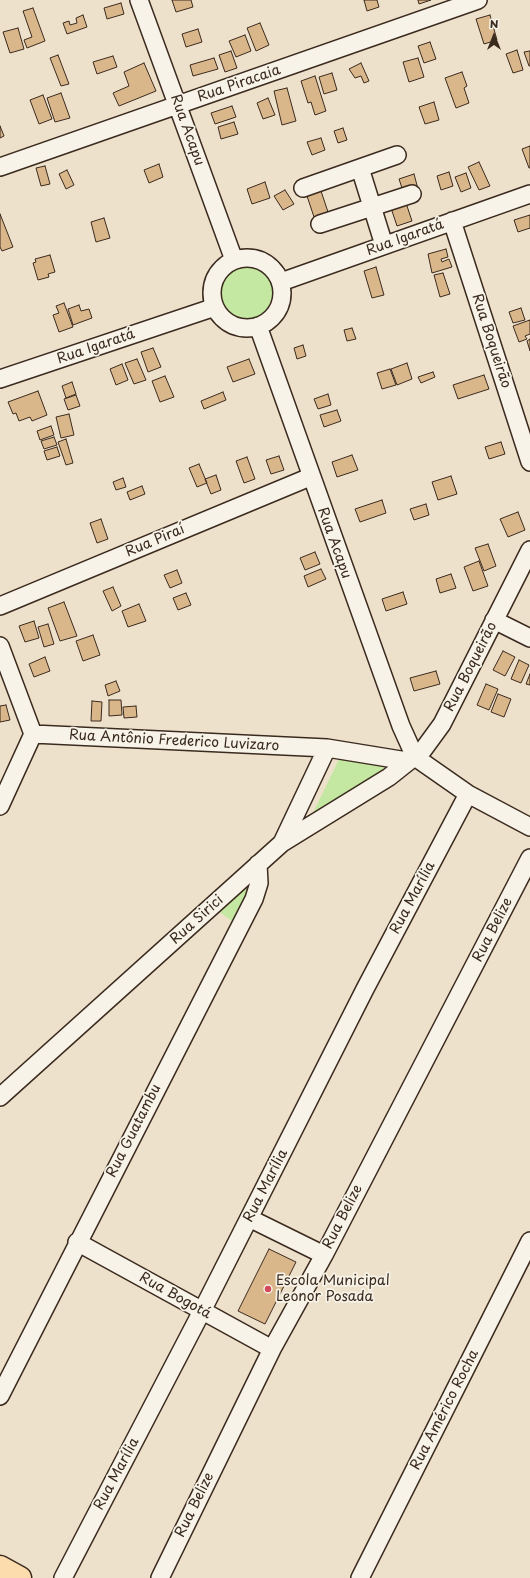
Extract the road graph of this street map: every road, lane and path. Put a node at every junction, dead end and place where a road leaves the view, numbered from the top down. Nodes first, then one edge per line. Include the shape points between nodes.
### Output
1 (139, 0) edge
2 (478, 0) edge
3 (178, 105) junction
4 (397, 155) dead end
5 (0, 167) edge
6 (360, 168) junction
7 (303, 188) dead end
8 (412, 194) dead end
9 (530, 194) edge
10 (372, 208) junction
11 (452, 221) junction
12 (320, 224) dead end
13 (384, 245) junction
14 (234, 260) junction
15 (281, 282) junction
16 (215, 306) junction
17 (258, 326) junction
18 (0, 379) edge
19 (530, 462) edge
20 (310, 477) junction
21 (530, 550) edge
22 (0, 606) edge
23 (494, 620) junction
24 (530, 638) edge
25 (0, 646) edge
26 (33, 734) junction
27 (327, 748) junction
28 (411, 759) junction
29 (468, 794) junction
30 (0, 806) edge
31 (530, 827) edge
32 (282, 843) junction
33 (530, 858) edge
34 (258, 864) junction
35 (0, 1097) edge
36 (249, 1218) junction
37 (530, 1241) edge
38 (77, 1242) junction
39 (324, 1255) junction
40 (202, 1311) junction
41 (272, 1349) junction
42 (0, 1396) edge
43 (0, 1567) edge
44 (20, 1578) edge
45 (63, 1578) edge
46 (160, 1578) edge
47 (360, 1578) edge

1 - 3 street, Rua Acapu
2 - 3 street, Rua Piracaia
3 - 5 street, Rua Piracaia
3 - 14 street, Rua Acapu
4 - 6 street
6 - 7 street
6 - 10 street
8 - 10 street
9 - 11 street, Rua Igaratá
10 - 12 street
10 - 13 street
11 - 13 street, Rua Igaratá
11 - 19 street, Rua Boqueirão
13 - 15 street, Rua Igaratá
14 - 15 street via 257,259 267,264
14 - 16 street via 224,266 215,280 212,296
15 - 17 street via 282,293 278,308 268,321
16 - 17 street via 220,315 237,326
16 - 18 street, Rua Igaratá
17 - 20 street, Rua Acapu
20 - 22 street, Rua Piraí
20 - 28 street, Rua Acapu
21 - 23 street, Rua Boqueirão
23 - 24 street
23 - 28 street, Rua Boqueirão via 442,724 433,739
25 - 26 street
26 - 27 street, Rua Antônio Frederico Luvizaro
26 - 30 street
27 - 28 street, Rua Antônio Frederico Luvizaro
27 - 32 street
28 - 29 street
28 - 32 street, Rua Sirici via 389,777
29 - 31 street
29 - 36 street, Rua Marília via 365,989
32 - 34 street, Rua Sirici
33 - 39 street, Rua Belize
34 - 35 street, Rua Sirici
34 - 38 street, Rua Guatambu via 259,883 254,899
36 - 39 street
36 - 40 street, Rua Marília
37 - 47 street, Rua Américo Rocha
38 - 40 street, Rua Bogotá
38 - 42 street, Rua Guatambu
39 - 41 street, Rua Belize
40 - 41 street, Rua Bogotá
40 - 45 street, Rua Marília
41 - 46 street, Rua Belize
43 - 44 main road

